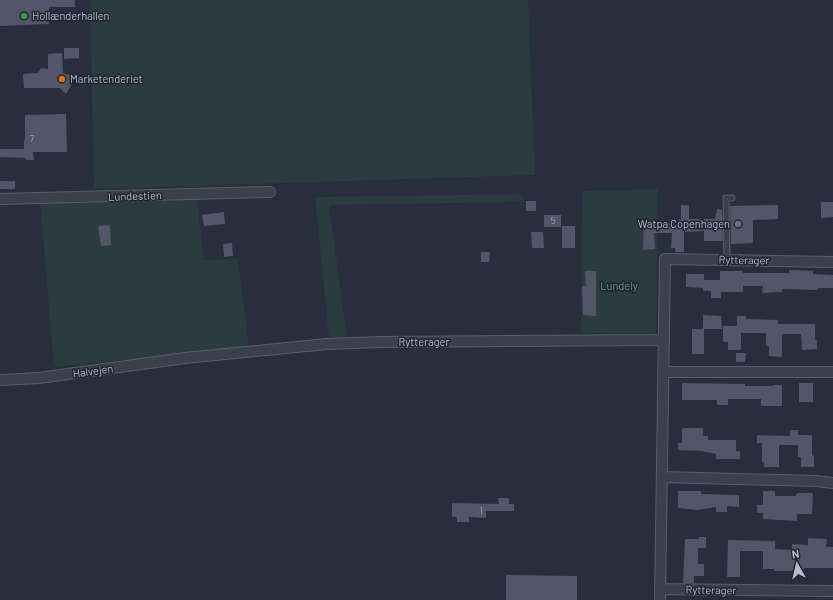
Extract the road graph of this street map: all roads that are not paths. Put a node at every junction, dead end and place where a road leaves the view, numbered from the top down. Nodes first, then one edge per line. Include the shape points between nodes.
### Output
1 (270, 192) dead end
2 (732, 198) dead end
3 (0, 199) edge
4 (726, 260) junction
5 (833, 262) edge
6 (664, 340) junction
7 (185, 358) joint
8 (663, 372) junction
9 (833, 372) edge
10 (0, 380) edge
11 (662, 477) junction
12 (833, 483) edge
13 (660, 589) junction
14 (833, 592) edge
15 (660, 600) edge

1 - 3 street, Lundestien
2 - 4 lane via 726,198
4 - 5 street, Rytterager
4 - 6 street, Rytterager via 665,259
6 - 7 street, Rytterager via 327,344
6 - 8 street, Rytterager
7 - 10 street, Halvejen via 39,378
8 - 9 street
8 - 11 street, Rytterager
11 - 12 street
11 - 13 street, Rytterager
13 - 14 street, Rytterager
13 - 15 street, Rytterager

